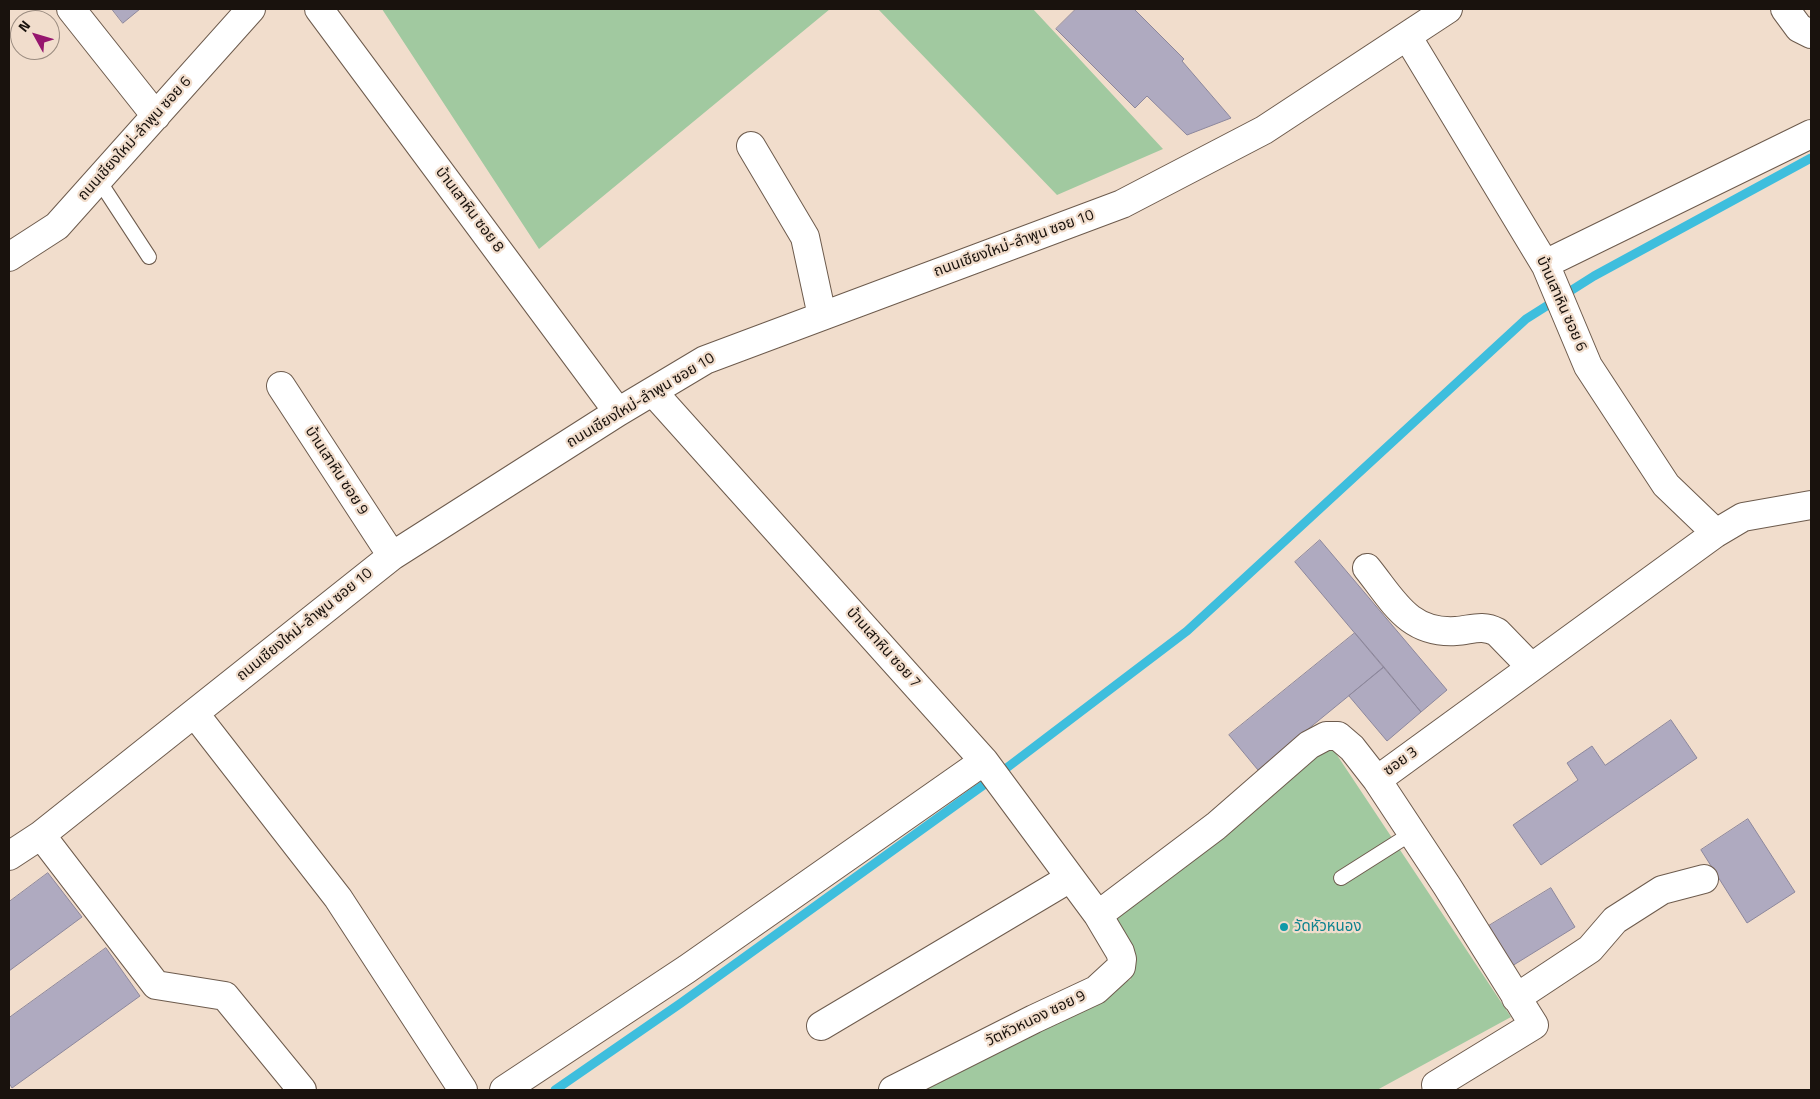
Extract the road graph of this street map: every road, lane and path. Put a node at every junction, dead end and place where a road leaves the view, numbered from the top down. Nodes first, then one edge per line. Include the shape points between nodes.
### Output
1 (71, 9) edge
2 (252, 9) edge
3 (319, 9) edge
4 (1785, 9) edge
5 (1423, 19) edge
6 (1811, 34) edge
7 (156, 116) junction
8 (1811, 134) edge
9 (751, 146) dead end
10 (98, 180) junction
11 (9, 257) edge
12 (149, 257) dead end
13 (1545, 265) junction
14 (822, 316) junction
15 (281, 386) dead end
16 (653, 392) junction
17 (618, 412) junction
18 (1811, 505) edge
19 (1716, 533) junction
20 (392, 556) junction
21 (1366, 568) dead end
22 (1531, 668) junction
23 (195, 714) junction
24 (984, 761) junction
25 (1377, 780) junction
26 (1412, 833) junction
27 (42, 835) junction
28 (9, 856) edge
29 (1070, 878) junction
30 (1341, 878) dead end
31 (1704, 880) dead end
32 (1098, 915) junction
33 (1516, 998) junction
34 (821, 1026) dead end
35 (1438, 1087) edge
36 (302, 1090) edge
37 (463, 1090) edge
38 (504, 1090) edge
39 (893, 1090) edge

1 - 7 street
2 - 7 street, ถนนเชียงใหม่-ลำพูน ซอย 6
3 - 17 street, บ้านเสาหิน ซอย 8
4 - 6 street via 1799,28
5 - 13 street, บ้านเสาหิน ซอย 6
5 - 14 street, ถนนเชียงใหม่-ลำพูน ซอย 10 via 1264,130 1122,204
7 - 10 street, ถนนเชียงใหม่-ลำพูน ซอย 6
8 - 13 street
9 - 14 street via 805,237
10 - 11 street, ถนนเชียงใหม่-ลำพูน ซอย 6 via 57,226
10 - 12 lane
13 - 19 street, บ้านเสาหิน ซอย 6 via 1588,366 1666,485
14 - 16 street, ถนนเชียงใหม่-ลำพูน ซอย 10 via 705,360
15 - 20 street, บ้านเสาหิน ซอย 9
16 - 17 street, ถนนเชียงใหม่-ลำพูน ซอย 10
16 - 24 street, บ้านเสาหิน ซอย 7
17 - 20 street, ถนนเชียงใหม่-ลำพูน ซอย 10
18 - 19 street, ซอย 3 via 1743,517
19 - 22 street, ซอย 3
20 - 23 street, ถนนเชียงใหม่-ลำพูน ซอย 10
21 - 22 street via 1414,623 1444,632 1490,628
22 - 25 street, ซอย 3
23 - 27 street, ถนนเชียงใหม่-ลำพูน ซอย 10
23 - 37 street via 338,898
24 - 29 street, บ้านเสาหิน ซอย 7
24 - 38 street via 687,969
25 - 26 street
25 - 32 street, ซอย 3 via 1352,748 1338,736 1326,736 1309,745 1216,826
26 - 30 lane
26 - 33 street
27 - 28 street, ถนนเชียงใหม่-ลำพูน ซอย 10
27 - 36 street via 156,985 225,996
29 - 32 street, บ้านเสาหิน ซอย 7
29 - 34 street
31 - 33 street via 1662,890 1615,920 1590,949
32 - 39 street, วัตหัวหนอง ซอย 9 via 1122,959 1121,968 1096,990
33 - 35 street via 1534,1025

